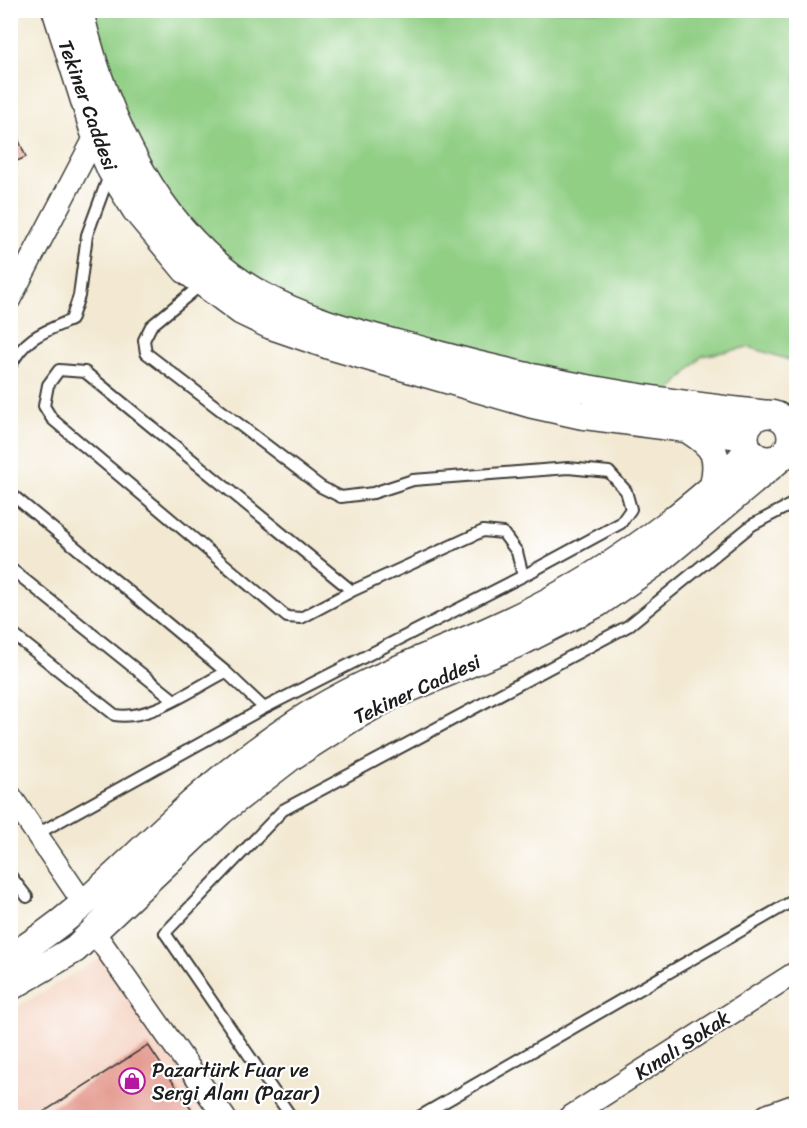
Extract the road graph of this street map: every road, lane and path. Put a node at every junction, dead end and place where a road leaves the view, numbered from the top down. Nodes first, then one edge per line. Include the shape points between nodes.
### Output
1 (56, 10) edge
2 (79, 10) edge
3 (113, 110) junction
4 (96, 135) junction
5 (111, 170) junction
6 (202, 284) junction
7 (10, 299) edge
8 (10, 367) edge
9 (782, 418) edge
10 (688, 430) junction
11 (746, 443) junction
12 (783, 456) junction
13 (713, 488) junction
14 (10, 493) edge
15 (796, 502) edge
16 (10, 568) edge
17 (523, 576) junction
18 (352, 591) junction
19 (10, 632) edge
20 (226, 672) junction
21 (173, 699) junction
22 (264, 708) junction
23 (10, 795) edge
24 (37, 834) junction
25 (10, 875) edge
26 (27, 897) dead end
27 (796, 899) edge
28 (84, 904) junction
29 (94, 932) junction
30 (10, 957) edge
31 (796, 972) edge
32 (10, 987) edge
33 (225, 1118) edge
34 (292, 1118) edge
35 (417, 1118) edge
36 (568, 1118) edge

1 - 4 street, Tekiner Caddesi
2 - 3 street, Tekiner Caddesi
3 - 4 street
3 - 9 street, Tekiner Caddesi via 153,192 194,243 238,280 278,304 355,331 551,383 676,405
4 - 5 street, Tekiner Caddesi
4 - 7 street
5 - 6 street, Tekiner Caddesi via 162,243
5 - 8 lane via 87,235 79,296 71,320 18,350
6 - 10 street, Tekiner Caddesi via 270,325 331,346 531,404
6 - 17 lane via 151,326 144,340 146,353 321,487 341,497 373,493 413,480 568,468 609,472 618,479 631,509 621,523
9 - 11 street, Tekiner Caddesi via 750,422
9 - 12 street via 792,435
10 - 11 street, Tekiner Caddesi
10 - 13 street via 707,441 714,452
11 - 12 street, Tekiner Caddesi via 760,460
11 - 13 street, Tekiner Caddesi
12 - 29 street, Tekiner Caddesi via 654,564 598,603 502,650 393,695 292,756 221,811
13 - 28 street, Tekiner Caddesi via 594,578 522,616 379,676 296,723 211,786
14 - 20 lane
15 - 34 lane via 752,525 628,626 283,810 165,933
16 - 21 lane
17 - 18 lane via 517,552 503,533 483,531
17 - 22 lane
18 - 18 lane via 301,618 287,617 52,419 44,406 48,385 59,370 85,372
19 - 21 lane via 115,715 131,718
20 - 21 lane
20 - 22 lane
22 - 24 lane
23 - 24 street
24 - 28 street
25 - 26 lane
27 - 35 lane
28 - 30 street, Tekiner Caddesi via 41,939
29 - 32 street, Tekiner Caddesi via 56,962
29 - 33 street
31 - 36 street, Kınalı Sokak

